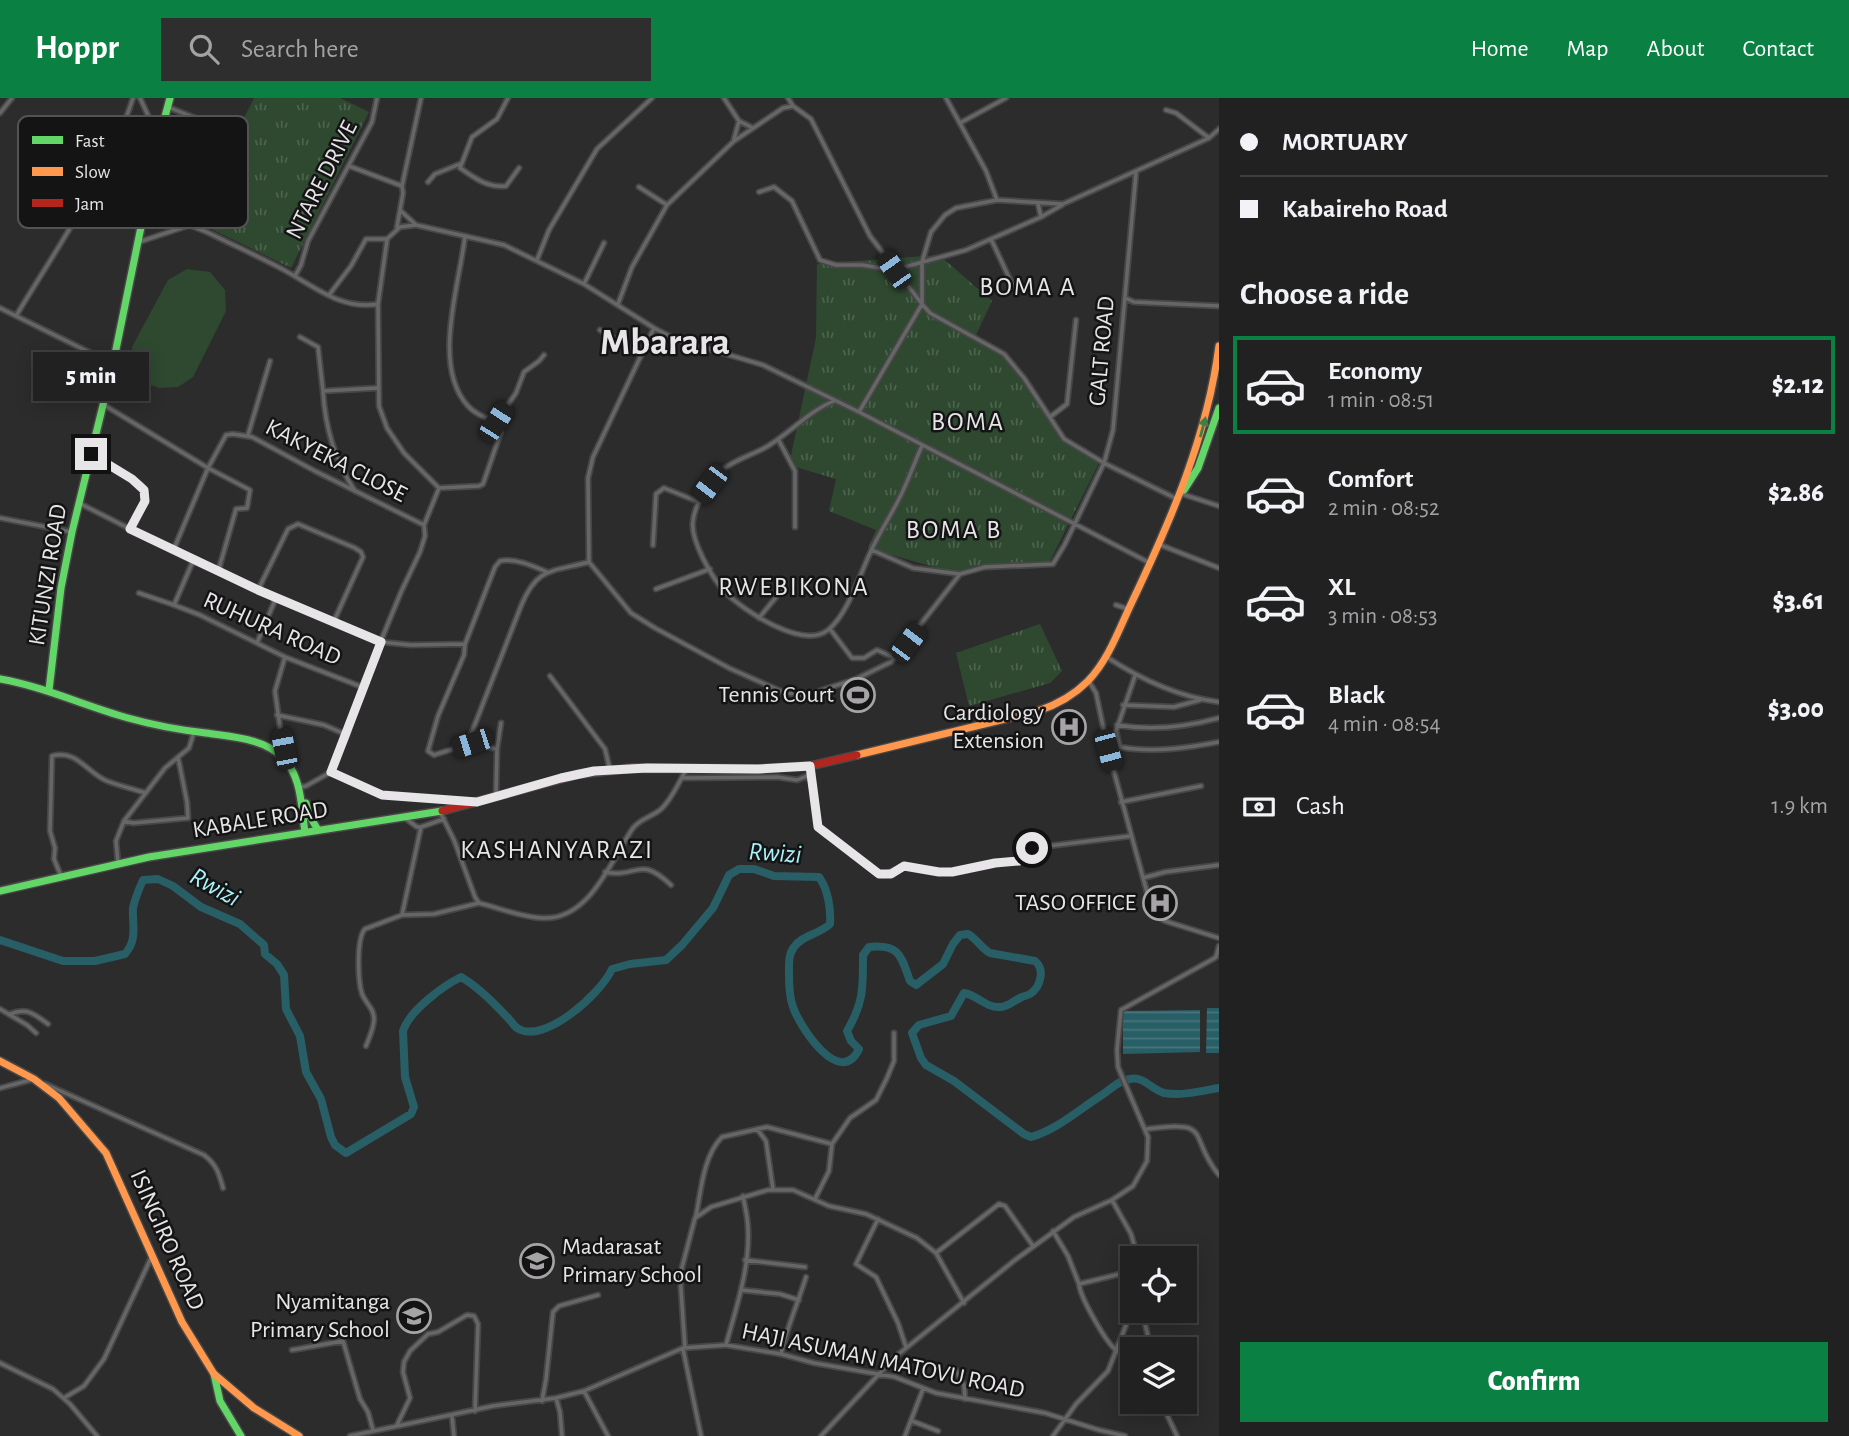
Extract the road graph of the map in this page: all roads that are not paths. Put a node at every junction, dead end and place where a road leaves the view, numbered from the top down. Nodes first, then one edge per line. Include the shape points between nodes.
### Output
1 (12, 98) edge
2 (133, 98) edge
3 (140, 98) edge
4 (377, 98) edge
5 (421, 98) edge
6 (508, 98) edge
7 (652, 98) edge
8 (724, 98) edge
9 (788, 98) edge
10 (946, 98) edge
11 (1006, 98) edge
12 (169, 102) edge
13 (793, 106) junction
14 (1166, 110) dead end
15 (0, 113) edge
16 (126, 116) edge
17 (148, 116) edge
18 (197, 116) edge
19 (739, 121) junction
20 (960, 123) junction
21 (753, 128) junction
22 (1219, 129) edge
23 (1209, 138) junction
24 (734, 141) junction
25 (460, 164) junction
26 (349, 166) junction
27 (519, 168) dead end
28 (1136, 173) junction
29 (428, 182) dead end
30 (402, 186) junction
31 (639, 187) dead end
32 (759, 192) dead end
33 (997, 200) junction
34 (1038, 204) junction
35 (1063, 204) junction
36 (667, 205) junction
37 (401, 211) junction
38 (1041, 217) junction
39 (416, 225) junction
40 (69, 228) edge
41 (142, 228) edge
42 (181, 228) edge
43 (196, 228) edge
44 (396, 229) junction
45 (465, 236) junction
46 (387, 239) junction
47 (991, 239) junction
48 (139, 242) junction
49 (604, 243) dead end
50 (537, 261) junction
51 (922, 262) junction
52 (894, 270) junction
53 (295, 276) junction
54 (584, 284) junction
55 (1013, 286) dead end
56 (329, 295) junction
57 (1125, 298) junction
58 (378, 304) junction
59 (618, 304) junction
60 (922, 304) junction
61 (1219, 306) edge
62 (0, 308) edge
63 (16, 316) junction
64 (1076, 320) dead end
65 (654, 328) junction
66 (600, 330) dead end
67 (300, 337) dead end
68 (1219, 346) edge
69 (640, 354) junction
70 (544, 355) dead end
71 (270, 361) dead end
72 (113, 364) junction
73 (377, 388) junction
74 (323, 391) junction
75 (825, 396) junction
76 (834, 401) junction
77 (102, 404) junction
78 (825, 405) junction
79 (1219, 408) edge
80 (859, 412) junction
81 (1050, 418) junction
82 (496, 422) junction
83 (248, 435) junction
84 (778, 439) junction
85 (922, 446) junction
86 (91, 454) junction
87 (1104, 463) junction
88 (208, 468) junction
89 (439, 488) junction
90 (358, 493) junction
91 (1181, 495) junction
92 (699, 502) junction
93 (79, 503) junction
94 (1219, 506) edge
95 (0, 518) edge
96 (1074, 524) junction
97 (424, 525) junction
98 (795, 527) dead end
99 (130, 529) junction
100 (72, 532) junction
101 (1158, 544) junction
102 (653, 545) dead end
103 (871, 550) junction
104 (173, 551) junction
105 (193, 561) junction
106 (589, 562) junction
107 (1150, 563) junction
108 (1219, 568) edge
109 (710, 569) junction
110 (218, 572) junction
111 (547, 572) junction
112 (960, 574) junction
113 (656, 589) dead end
114 (258, 590) junction
115 (782, 590) dead end
116 (139, 593) dead end
117 (276, 598) junction
118 (174, 605) junction
119 (1116, 605) dead end
120 (1128, 609) junction
121 (759, 618) junction
122 (334, 621) junction
123 (830, 629) junction
124 (381, 642) junction
125 (257, 643) junction
126 (465, 644) junction
127 (1105, 656) junction
128 (285, 657) junction
129 (895, 659) junction
130 (550, 676) dead end
131 (1135, 676) junction
132 (0, 679) edge
133 (1088, 680) junction
134 (362, 687) junction
135 (49, 690) junction
136 (1200, 700) junction
137 (1219, 702) edge
138 (1124, 705) junction
139 (277, 715) junction
140 (1219, 718) edge
141 (501, 723) dead end
142 (1117, 725) junction
143 (194, 732) junction
144 (347, 735) junction
145 (1219, 742) edge
146 (472, 743) junction
147 (497, 749) junction
148 (283, 756) junction
149 (178, 757) junction
150 (810, 766) junction
151 (686, 769) junction
152 (610, 770) junction
153 (331, 772) junction
154 (682, 778) junction
155 (812, 782) junction
156 (1201, 786) dead end
157 (301, 787) junction
158 (146, 793) junction
159 (496, 797) junction
160 (477, 802) junction
161 (1121, 802) junction
162 (440, 811) junction
163 (303, 815) junction
164 (403, 817) junction
165 (444, 819) junction
166 (124, 821) junction
167 (421, 827) junction
168 (318, 830) junction
169 (305, 832) junction
170 (291, 834) junction
171 (1131, 836) junction
172 (118, 863) junction
173 (1219, 865) edge
174 (606, 872) junction
175 (61, 876) junction
176 (1143, 878) junction
177 (671, 886) dead end
178 (0, 891) edge
179 (479, 903) junction
180 (402, 915) junction
181 (1219, 938) edge
182 (1219, 946) edge
183 (0, 1009) edge
184 (10, 1014) junction
185 (48, 1024) dead end
186 (36, 1033) dead end
187 (894, 1033) dead end
188 (366, 1046) dead end
189 (0, 1061) edge
190 (34, 1079) junction
191 (0, 1088) edge
192 (757, 1128) junction
193 (1147, 1129) junction
194 (832, 1144) junction
195 (1219, 1175) edge
196 (223, 1188) dead end
197 (773, 1189) junction
198 (743, 1196) junction
199 (815, 1199) junction
200 (1112, 1200) junction
201 (695, 1218) junction
202 (878, 1219) junction
203 (1053, 1231) junction
204 (1033, 1245) junction
205 (1134, 1246) edge
206 (936, 1253) junction
207 (152, 1254) junction
208 (745, 1259) junction
209 (805, 1267) dead end
210 (1120, 1274) edge
211 (806, 1277) dead end
212 (1079, 1284) junction
213 (741, 1290) junction
214 (598, 1295) dead end
215 (799, 1300) junction
216 (964, 1303) junction
217 (1127, 1323) edge
218 (726, 1345) junction
219 (906, 1347) junction
220 (684, 1348) junction
221 (292, 1350) dead end
222 (1117, 1352) junction
223 (1120, 1353) edge
224 (781, 1354) junction
225 (0, 1363) edge
226 (955, 1369) dead end
227 (214, 1374) junction
228 (878, 1375) junction
229 (923, 1388) junction
230 (584, 1391) junction
231 (64, 1398) junction
232 (556, 1398) junction
233 (965, 1399) junction
234 (541, 1401) junction
235 (475, 1412) junction
236 (1167, 1414) edge
237 (452, 1416) junction
238 (1065, 1419) junction
239 (912, 1421) junction
240 (397, 1425) junction
241 (373, 1430) junction
242 (939, 1432) dead end
243 (97, 1436) edge
244 (241, 1436) edge
245 (299, 1436) edge
246 (350, 1436) edge
247 (454, 1436) edge
248 (562, 1436) edge
249 (608, 1436) edge
250 (701, 1436) edge
251 (821, 1436) edge
252 (905, 1436) edge
253 (1053, 1436) edge
254 (1125, 1436) edge
255 (1177, 1436) edge

1 - 15 street
2 - 16 street
3 - 17 street
4 - 26 street, NTARE DRIVE via 372,122
5 - 30 street
6 - 25 street via 497,119 472,137
7 - 50 street via 597,149 549,230
8 - 19 street
9 - 13 street
10 - 20 street
11 - 20 street
12 - 18 street
13 - 21 street
13 - 52 street via 811,119 870,236
14 - 23 street
19 - 21 street
19 - 24 street
20 - 33 street
21 - 24 street
22 - 23 street
23 - 28 street
24 - 36 street
25 - 27 street via 480,182 497,187 506,186
25 - 29 street via 435,174
26 - 30 street
26 - 53 street, NTARE DRIVE via 308,241
28 - 35 street
28 - 57 street, GALT ROAD
30 - 37 street
31 - 36 street
32 - 52 street via 774,187 792,201 816,257 824,263
33 - 34 street
33 - 51 street via 945,215 932,232
34 - 35 street
34 - 38 street
35 - 38 street
36 - 59 street via 632,267
37 - 39 street
37 - 44 street
38 - 47 street
39 - 44 street
39 - 45 street
40 - 63 street
41 - 48 main road, KITUNZI ROAD
42 - 48 street
43 - 53 street
44 - 46 street
45 - 50 street via 503,245
45 - 82 street via 450,323 452,365 465,403
46 - 56 street via 363,242
46 - 58 street
47 - 51 street
47 - 55 street
48 - 72 main road, KITUNZI ROAD
49 - 54 street
50 - 54 street
51 - 52 street
51 - 60 street
52 - 60 street
53 - 56 street
54 - 59 street
56 - 58 street via 361,307
57 - 61 street
57 - 87 street, GALT ROAD via 1113,430
58 - 73 street
59 - 65 street
60 - 80 street
60 - 81 street via 930,313 1004,354
62 - 63 street
63 - 72 street
64 - 81 street via 1067,404
65 - 69 street
65 - 75 street via 675,339 763,365
66 - 69 street
67 - 74 street via 318,347
91 -> 68 main road via 1212,393
69 - 106 street via 589,468
70 - 82 street via 524,372
71 - 83 street
72 - 77 main road, KITUNZI ROAD
73 - 74 street
73 - 89 street via 387,428 404,453
74 - 90 street via 331,440
75 - 76 street
75 - 78 street
76 - 78 street
76 - 80 street
77 - 86 main road, KITUNZI ROAD
77 - 88 street
78 - 84 street
79 - 91 main road via 1192,482
80 - 85 street
81 - 87 street via 1064,439
82 - 89 street via 500,432 483,484
83 - 88 street, KAKYEKA CLOSE via 226,435
83 - 90 street, KAKYEKA CLOSE
84 - 92 street via 720,472
84 - 98 street via 795,471
85 - 96 street
85 - 103 street
86 - 93 main road, KITUNZI ROAD
86 - 99 street via 144,490 145,501
87 - 91 street
87 - 96 street, GALT ROAD
88 - 104 street
88 - 110 street via 250,490 247,508 236,509
89 - 97 street
90 - 97 street, KAKYEKA CLOSE
91 - 94 street
91 - 101 main road, KABALE ROAD
92 - 102 street via 664,488 656,494
92 - 109 street via 692,520 694,539
93 - 99 street
93 - 100 main road, KITUNZI ROAD
95 - 100 street
96 - 107 street
96 - 112 street, GALT ROAD via 1052,564 985,567
97 - 124 street via 420,552
99 - 104 street
100 - 135 main road, KITUNZI ROAD
101 - 107 main road, KABALE ROAD
101 - 108 street
103 - 112 street via 913,568
103 - 123 street
104 - 105 street
105 - 110 street
105 - 118 street, RUHURA ROAD
106 - 111 street
106 - 129 street via 637,618 785,693 835,687
107 - 120 main road, KABALE ROAD
109 - 113 street
109 - 121 street via 724,591
110 - 114 street
111 - 126 street via 507,559 500,561
111 - 146 street via 537,577 525,596 472,729
112 - 129 street
114 - 117 street
114 - 122 street via 288,529 298,524 355,548 363,557
115 - 121 street
116 - 118 street
117 - 122 street
117 - 125 street
118 - 125 street, RUHURA ROAD
119 - 120 street
120 - 127 main road, KABALE ROAD
121 - 123 street via 806,637
122 - 124 street
123 - 129 street via 852,658 877,650
124 - 126 street
124 - 134 street
125 - 128 street, RUHURA ROAD
126 - 146 street via 428,751 434,755
127 - 131 street
127 - 133 main road, KABALE ROAD
128 - 134 street, RUHURA ROAD
128 - 139 street via 276,684
130 - 152 street via 605,749
131 - 136 street
131 - 138 street
132 - 135 main road
133 - 150 main road, KABALE ROAD via 1068,697 1038,711
133 - 161 street via 1096,693
134 - 144 street
135 - 143 main road via 121,716
136 - 137 street
136 - 138 street via 1174,707
138 - 142 street
139 - 144 street
139 - 148 street
140 - 142 street via 1166,727
141 - 147 street
142 - 145 street via 1120,747 1125,748 1184,748
143 - 148 main road via 255,739
143 - 149 street via 189,748
144 - 153 street
146 - 147 street
147 - 159 street
148 - 157 main road
149 - 158 street
149 - 166 street via 188,818
150 - 151 main road, KABALE ROAD
150 - 155 street
151 - 152 main road, KABALE ROAD
151 - 154 street
152 - 159 main road, KABALE ROAD via 561,778
153 - 157 street
153 - 160 street via 382,795
154 - 155 street via 797,780 807,776
154 - 174 street via 659,811 634,827
155 - 171 street via 818,827 883,875 904,866 956,872 1019,861 1032,848
156 - 161 street
157 - 163 main road
157 - 168 main road
158 - 166 street
158 - 175 street via 105,780 70,755 52,756 50,831
159 - 160 main road, KABALE ROAD
160 - 162 main road, KABALE ROAD
161 - 171 street
162 - 164 main road, KABALE ROAD
162 - 165 street
163 - 169 main road
163 - 170 main road via 300,827
164 - 167 street
164 - 168 main road, KABALE ROAD
165 - 167 street
165 - 179 street
166 - 172 street via 116,841
167 - 180 street
168 - 169 main road, KABALE ROAD
169 - 170 main road, KABALE ROAD
170 - 172 main road, KABALE ROAD
171 - 176 street
172 - 175 main road, KABALE ROAD
173 - 176 street
174 - 177 street via 620,874 642,868 659,874
174 - 179 street via 578,907 551,918
175 - 178 main road, KABALE ROAD
176 - 181 street via 1149,906 1159,919
179 - 180 street via 434,914
180 - 188 street via 365,929 360,936 362,992 374,1018
182 - 193 street via 1213,959 1123,1007 1117,1050 1120,1074
183 - 184 street
184 - 185 street via 30,1011
184 - 186 street
187 - 194 street via 894,1060 876,1100 850,1118
189 - 190 main road, ISINGIRO ROAD
190 - 191 street
190 - 196 street via 204,1155 219,1172
190 - 207 main road, ISINGIRO ROAD via 59,1097 106,1153
192 - 194 street via 779,1129
192 - 197 street via 766,1141
192 - 201 street via 731,1133 717,1143
193 - 195 street via 1179,1125 1195,1131
193 - 200 street via 1142,1171 1133,1186
194 - 199 street via 829,1171
197 - 198 street
197 - 199 street via 793,1190
198 - 201 street
198 - 208 street via 748,1229
199 - 202 street
200 - 203 street
200 - 205 street
201 - 220 street via 680,1275
202 - 206 street via 918,1238
202 - 219 street via 856,1264 876,1277
203 - 204 street
203 - 212 street
204 - 206 street via 999,1204
204 - 216 street
206 - 216 street
207 - 227 main road, ISINGIRO ROAD via 182,1322
207 - 231 street via 104,1359 84,1386
208 - 209 street
208 - 213 street
210 - 212 street
211 - 215 street
212 - 222 street via 1082,1298
213 - 215 street
213 - 218 street
214 - 234 street via 553,1312
215 - 224 street
216 - 219 street
217 - 222 street
218 - 220 street, HAJI ASUMAN MATOVU ROAD
218 - 224 street, HAJI ASUMAN MATOVU ROAD
219 - 228 street
220 - 230 street, HAJI ASUMAN MATOVU ROAD
220 - 250 street
221 - 241 street via 343,1340
222 - 223 street
222 - 238 street via 1108,1371
224 - 228 street, HAJI ASUMAN MATOVU ROAD
225 - 231 street
226 - 233 street
227 - 244 main road via 218,1402
227 - 245 main road, ISINGIRO ROAD via 254,1408
228 - 229 street, HAJI ASUMAN MATOVU ROAD via 908,1380
228 - 251 street
229 - 233 street, HAJI ASUMAN MATOVU ROAD
229 - 239 street
230 - 232 street, HAJI ASUMAN MATOVU ROAD
230 - 249 street
231 - 243 street
232 - 234 street, HAJI ASUMAN MATOVU ROAD
232 - 248 street
233 - 238 street, HAJI ASUMAN MATOVU ROAD
234 - 235 street, HAJI ASUMAN MATOVU ROAD
235 - 237 street, HAJI ASUMAN MATOVU ROAD
235 - 240 street via 478,1324 474,1316 467,1315 421,1338 406,1357 404,1377 410,1398
236 - 255 street
237 - 240 street, HAJI ASUMAN MATOVU ROAD
237 - 247 street
238 - 253 street
238 - 254 street, HAJI ASUMAN MATOVU ROAD
239 - 242 street
239 - 252 street
240 - 241 street, HAJI ASUMAN MATOVU ROAD
241 - 246 street, HAJI ASUMAN MATOVU ROAD

